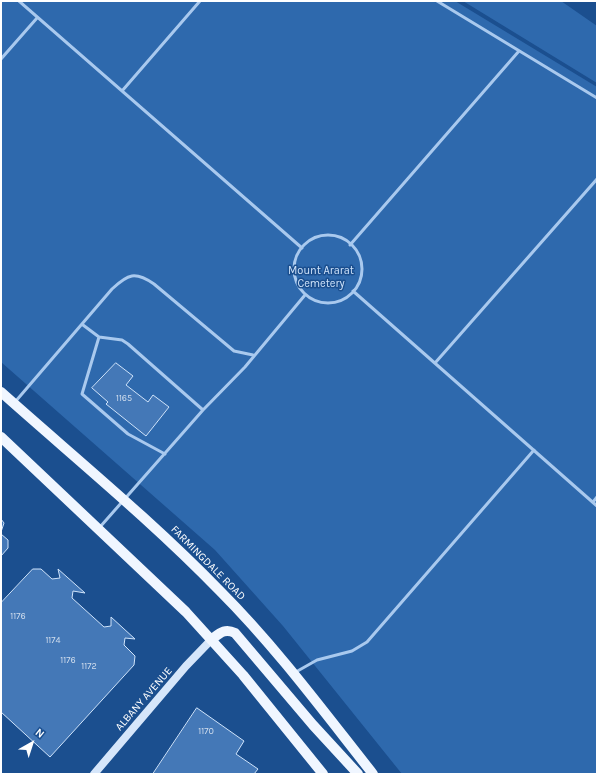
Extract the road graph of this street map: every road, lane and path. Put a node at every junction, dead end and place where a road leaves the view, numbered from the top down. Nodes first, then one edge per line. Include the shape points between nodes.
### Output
1 (19, 1) edge
2 (200, 1) edge
3 (436, 1) edge
4 (37, 18) junction
5 (519, 51) junction
6 (1, 59) edge
7 (122, 91) junction
8 (597, 98) edge
9 (597, 179) edge
10 (350, 245) junction
11 (302, 248) junction
12 (353, 291) junction
13 (305, 295) junction
14 (83, 325) junction
15 (99, 337) junction
16 (253, 355) junction
17 (435, 363) junction
18 (1, 392) edge
19 (14, 404) junction
20 (203, 410) junction
21 (1, 436) edge
22 (534, 450) junction
23 (165, 454) junction
24 (597, 497) edge
25 (124, 500) junction
26 (593, 502) junction
27 (597, 506) edge
28 (99, 528) junction
29 (212, 639) junction
30 (293, 673) junction
31 (320, 773) edge
32 (94, 774) edge
33 (358, 774) edge
34 (373, 774) edge

1 - 4 lane
2 - 7 lane
3 - 5 lane
4 - 6 lane
4 - 7 lane
5 - 8 lane
5 - 10 lane
7 - 11 lane
9 - 17 lane
10 - 11 lane via 340,238 328,235 313,239
10 - 12 lane via 359,255 362,266 360,281
11 - 13 lane via 295,263 294,275 298,287
12 - 13 lane via 346,298 328,303 315,302
12 - 17 lane
13 - 16 lane
14 - 15 lane
14 - 16 lane via 121,281 126,277 138,275 154,284 234,351
14 - 19 lane
15 - 20 lane via 122,340 128,344
15 - 23 lane via 82,394 128,434
16 - 20 lane via 238,375
17 - 22 lane
18 - 19 main road, FARMINGDALE ROAD
19 - 25 main road, FARMINGDALE ROAD
20 - 23 lane
21 - 28 main road
22 - 26 lane
22 - 30 lane via 367,642 352,651 317,660
23 - 25 lane
24 - 26 lane
25 - 28 lane
25 - 30 main road, FARMINGDALE ROAD via 221,592
26 - 27 lane
28 - 29 main road
29 - 31 main road
29 - 32 street, ALBANY AVENUE
29 - 33 main road via 223,631 235,633
30 - 34 main road, FARMINGDALE ROAD

